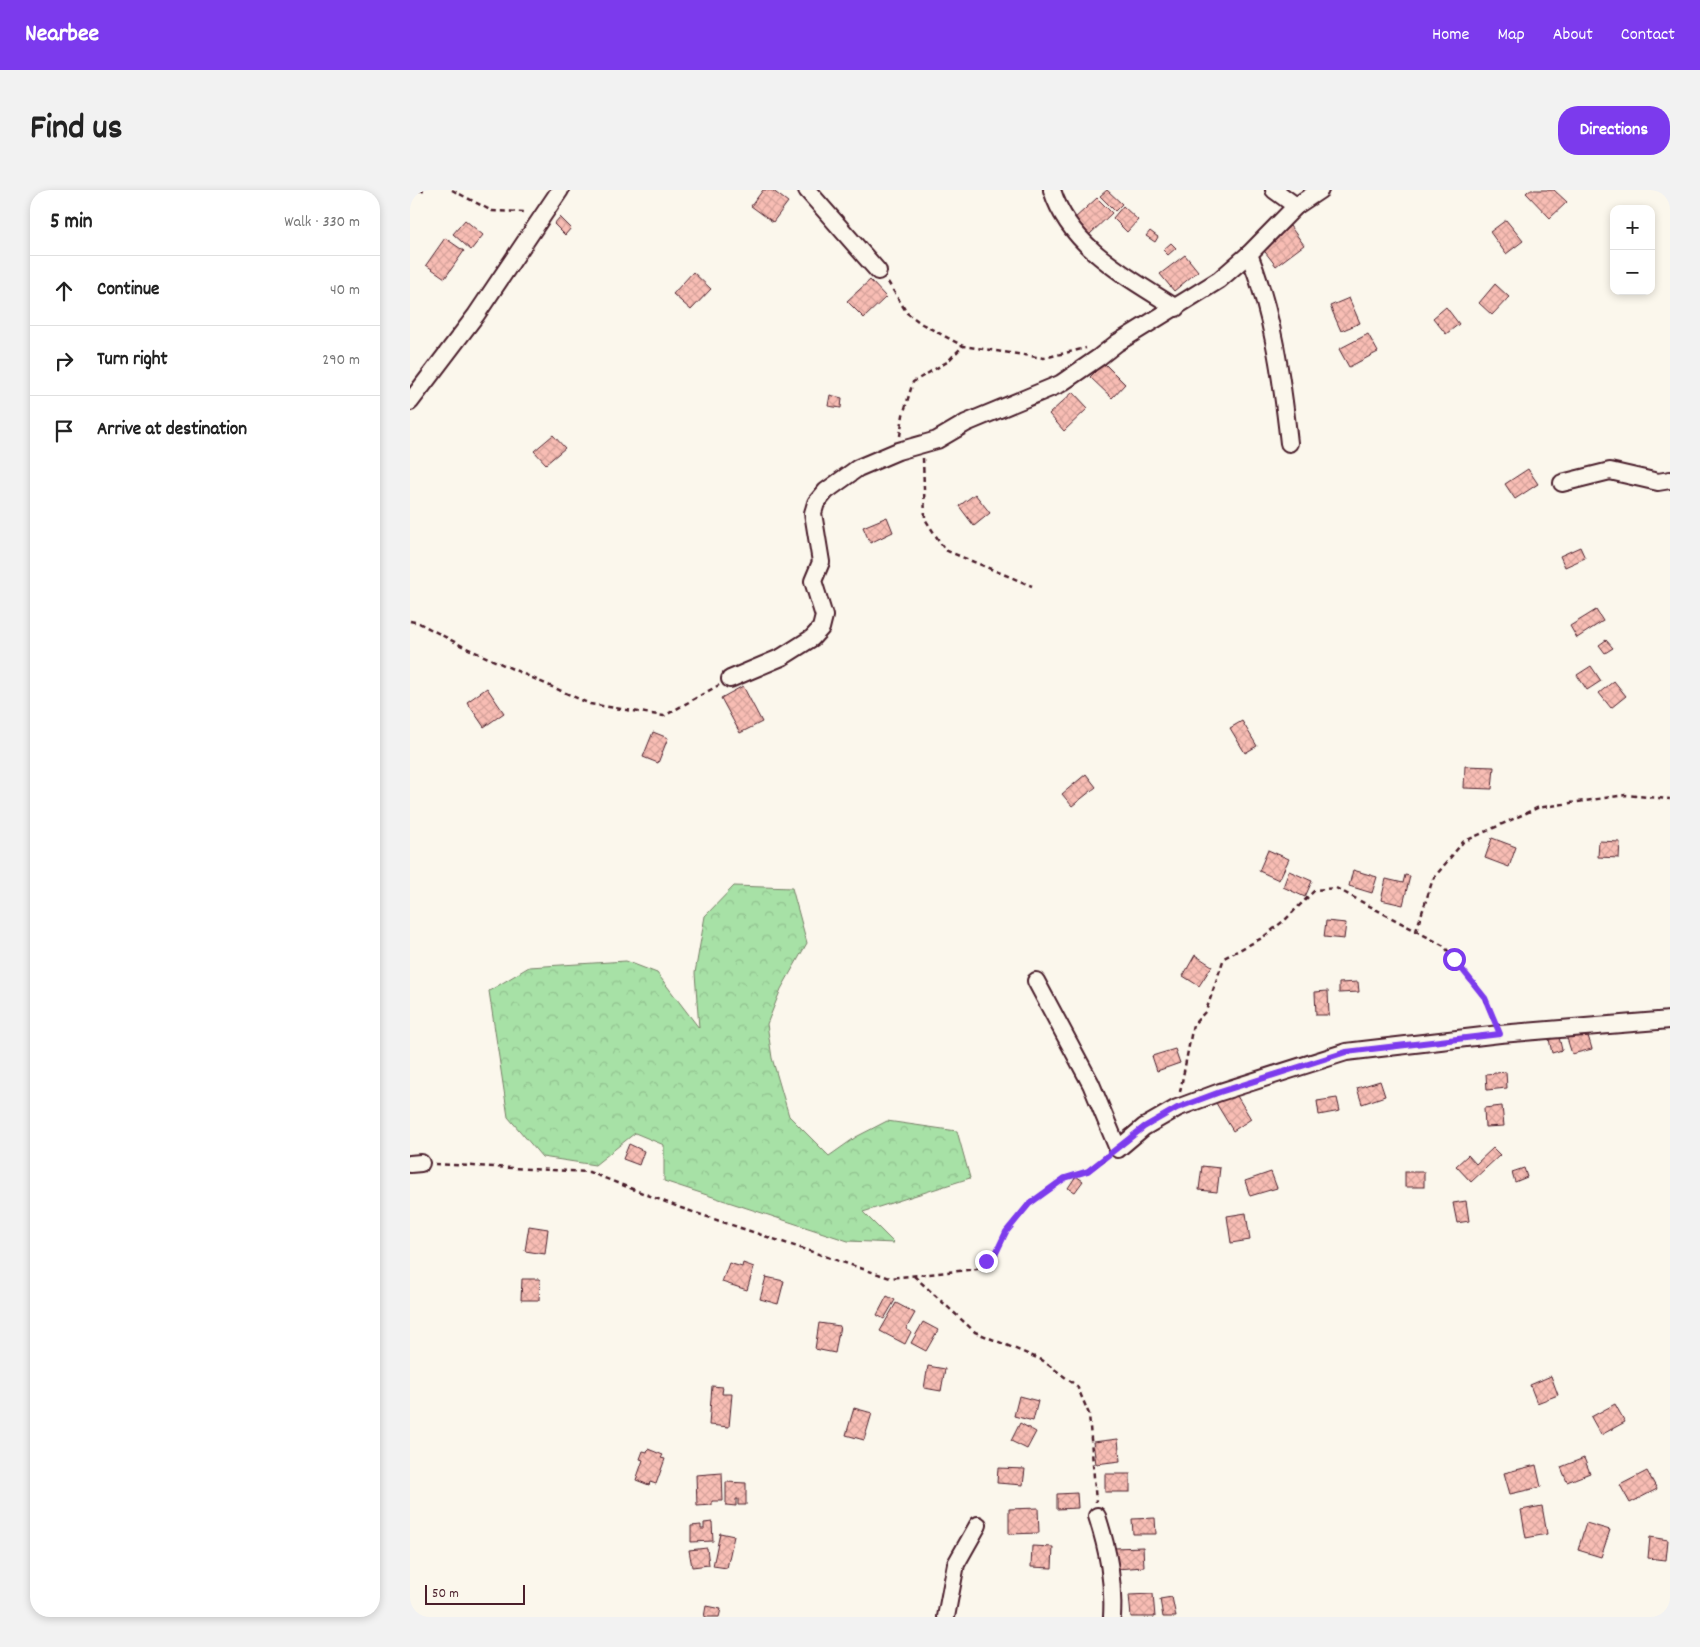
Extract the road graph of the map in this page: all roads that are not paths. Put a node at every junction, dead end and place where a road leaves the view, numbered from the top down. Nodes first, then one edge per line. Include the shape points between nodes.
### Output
1 (560, 190) edge
2 (807, 190) edge
3 (1052, 190) edge
4 (1274, 190) edge
5 (1320, 190) edge
6 (1296, 206) junction
7 (1249, 254) junction
8 (878, 271) road end
9 (1176, 308) junction
10 (410, 402) edge
11 (1289, 443) dead end
12 (1670, 480) edge
13 (1562, 483) dead end
14 (730, 679) road end
15 (1036, 981) dead end
16 (1670, 1020) edge
17 (1097, 1516) road end
18 (978, 1525) dead end
19 (946, 1617) edge
20 (1112, 1617) edge

1 - 10 street via 476,315
2 - 8 street
3 - 9 street via 1068,225 1101,259
4 - 6 street
5 - 6 street
6 - 7 street
7 - 9 street via 1219,280
7 - 11 street via 1257,273 1282,375
9 - 14 street via 1117,343 1060,384 924,444 858,468 826,491 816,503 813,513 821,562 813,581 824,616 821,628 812,638 782,657
12 - 13 street via 1658,482 1610,470
15 - 16 street via 1091,1084 1118,1150 1144,1127 1177,1108 1346,1052 1500,1034
17 - 20 street via 1112,1577
18 - 19 street via 956,1564

